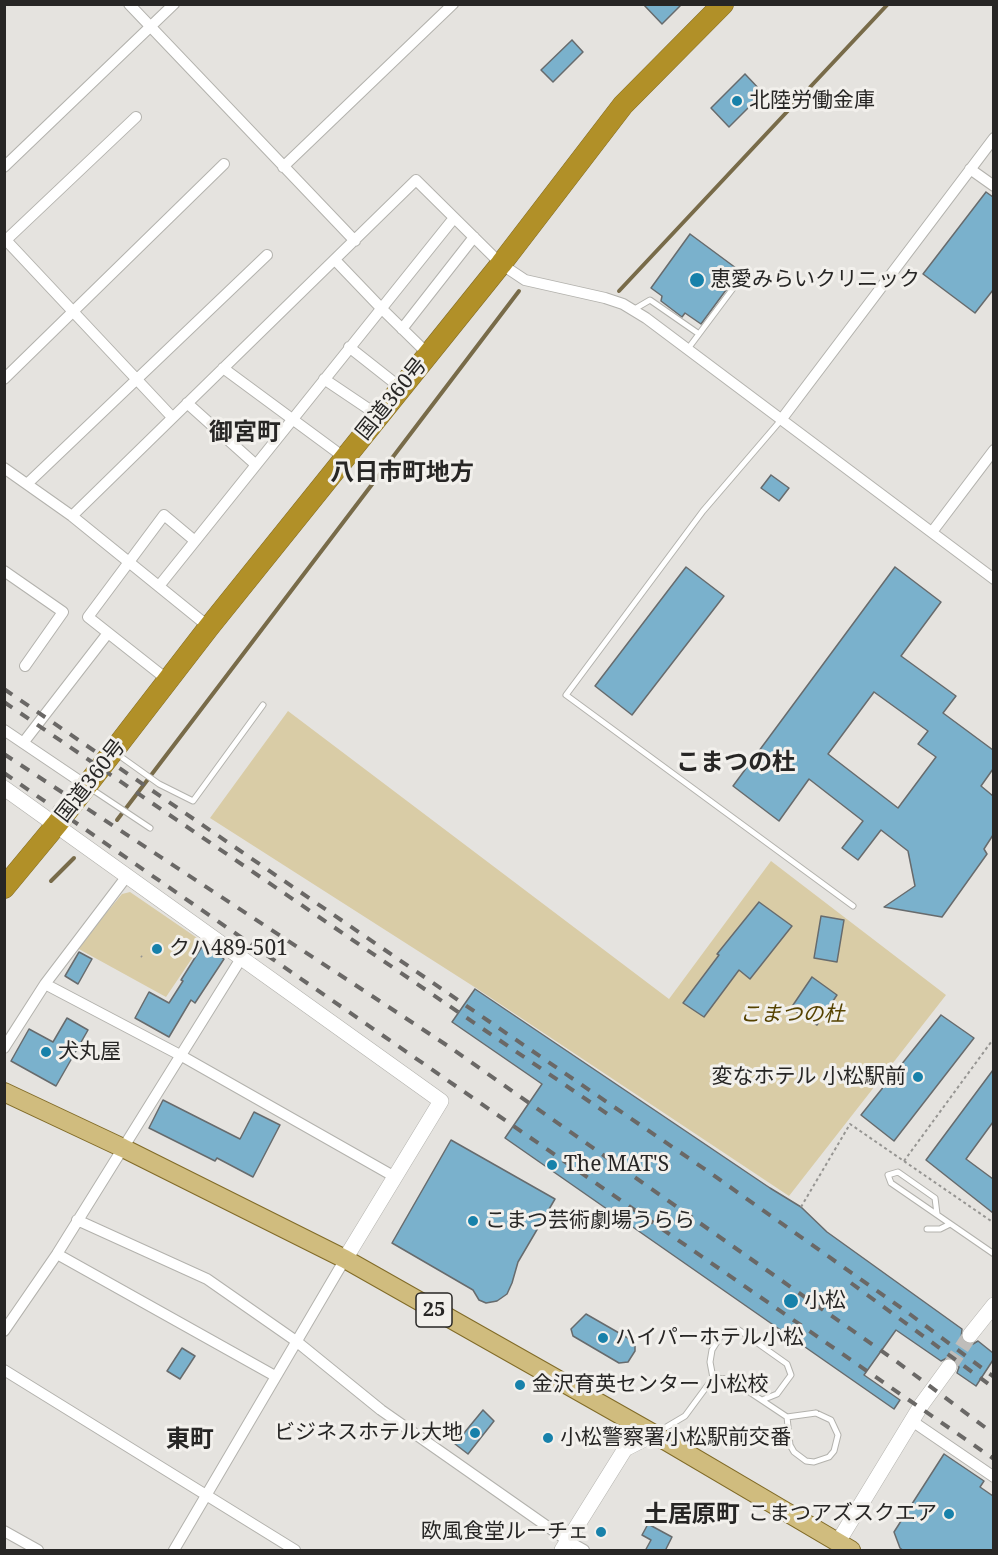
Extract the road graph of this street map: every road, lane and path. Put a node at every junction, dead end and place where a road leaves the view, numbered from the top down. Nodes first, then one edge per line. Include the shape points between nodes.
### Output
1 (129, 4) edge
2 (174, 4) edge
3 (453, 4) edge
4 (723, 4) edge
5 (151, 27) junction
6 (136, 117) dead end
7 (993, 138) edge
8 (224, 164) dead end
9 (283, 166) junction
10 (4, 167) edge
11 (970, 169) junction
12 (993, 186) edge
13 (454, 218) junction
14 (474, 237) junction
15 (5, 240) edge
16 (355, 241) junction
17 (267, 255) dead end
18 (335, 260) junction
19 (501, 264) junction
20 (746, 271) dead end
21 (381, 308) junction
22 (73, 310) junction
23 (632, 310) junction
24 (402, 328) junction
25 (699, 334) junction
26 (349, 347) junction
27 (687, 350) junction
28 (429, 354) junction
29 (223, 368) junction
30 (4, 379) edge
31 (324, 379) junction
32 (138, 380) junction
33 (401, 388) junction
34 (187, 403) junction
35 (379, 416) junction
36 (172, 417) junction
37 (292, 418) junction
38 (781, 420) junction
39 (993, 450) edge
40 (345, 458) junction
41 (255, 464) junction
42 (4, 468) edge
43 (27, 484) junction
44 (72, 516) junction
45 (932, 532) junction
46 (195, 541) junction
47 (128, 561) junction
48 (4, 571) edge
49 (993, 579) edge
50 (159, 586) junction
51 (209, 627) junction
52 (108, 633) junction
53 (25, 666) dead end
54 (169, 681) junction
55 (263, 705) dead end
56 (4, 730) edge
57 (23, 742) junction
58 (114, 751) junction
59 (87, 786) junction
60 (4, 788) edge
61 (57, 824) junction
62 (150, 828) dead end
63 (127, 876) junction
64 (4, 888) edge
65 (854, 906) dead end
66 (242, 957) junction
67 (45, 984) junction
68 (993, 1038) edge
69 (4, 1048) edge
70 (180, 1055) junction
71 (4, 1092) edge
72 (123, 1148) junction
73 (904, 1161) dead end
74 (394, 1177) junction
75 (937, 1214) junction
76 (77, 1220) junction
77 (950, 1224) junction
78 (927, 1229) dead end
79 (57, 1254) junction
80 (993, 1254) edge
81 (345, 1259) junction
82 (993, 1305) edge
83 (4, 1331) edge
84 (970, 1335) tunnel mouth
85 (296, 1341) junction
86 (948, 1367) tunnel mouth
87 (4, 1370) edge
88 (275, 1376) junction
89 (713, 1378) junction
90 (762, 1400) junction
91 (787, 1418) junction
92 (912, 1421) junction
93 (654, 1434) junction
94 (993, 1477) edge
95 (207, 1495) junction
96 (4, 1532) edge
97 (565, 1546) edge
98 (844, 1546) edge
99 (38, 1551) edge
100 (174, 1551) edge
101 (295, 1551) edge
102 (584, 1551) edge

1 - 5 street
2 - 5 street
3 - 9 street
4 - 19 highway, 国道360号 via 623,105
5 - 9 street
5 - 10 street
6 - 15 street
7 - 11 street
8 - 22 street
9 - 16 street
11 - 12 street
11 - 38 street
13 - 14 street
13 - 16 street via 416,180
13 - 21 street
14 - 19 street
14 - 24 street
15 - 22 street
16 - 18 street
17 - 32 street
18 - 21 street
18 - 29 street
19 - 23 street via 525,280 587,293
19 - 28 highway, 国道360号
20 - 25 lane
21 - 24 street
21 - 26 street
22 - 30 street
22 - 32 street
23 - 25 lane via 650,300
23 - 27 street
24 - 28 street
25 - 27 lane
26 - 31 street
26 - 33 street
27 - 38 street
28 - 33 highway, 国道360号
29 - 34 street
29 - 37 street
31 - 35 street
31 - 37 street
32 - 36 street
32 - 43 street
33 - 35 highway, 国道360号
34 - 36 street
34 - 41 street
35 - 40 highway, 国道360号
36 - 44 street
37 - 40 street
37 - 41 street
38 - 45 street
38 - 65 lane via 703,511 566,695
39 - 45 street
40 - 51 highway, 国道360号
41 - 46 street
42 - 43 street
43 - 44 street
44 - 47 street
45 - 49 street
46 - 47 street via 164,515
46 - 50 street
47 - 50 street
47 - 52 street via 88,617
48 - 53 street via 63,612
50 - 51 street
51 - 54 highway, 国道360号
52 - 54 street
52 - 57 street
54 - 58 highway, 国道360号
55 - 58 lane via 193,801 159,784
56 - 57 street
57 - 59 street
58 - 59 highway, 国道360号
59 - 61 highway, 国道360号
59 - 62 lane
60 - 61 street
61 - 63 street
61 - 64 highway, 国道360号
63 - 66 street
63 - 67 street
66 - 70 street
66 - 74 street via 441,1101
67 - 69 street
67 - 70 street
68 - 73 path
70 - 72 street
70 - 74 street
71 - 72 main road, 25
72 - 76 street
72 - 81 main road, 25
74 - 81 street
75 - 75 lane via 891,1183 888,1174 898,1172 935,1198
75 - 77 lane
76 - 79 street
76 - 85 street via 207,1279
77 - 78 lane
77 - 80 lane
79 - 83 street
79 - 88 street
81 - 85 street
81 - 93 main road, 25
82 - 84 street
85 - 88 street
85 - 97 street via 381,1410
86 - 92 street
87 - 95 street
88 - 95 street
89 - 90 lane via 730,1379
89 - 90 lane via 712,1350 722,1334 739,1330 787,1364 791,1376 777,1394
89 - 93 lane via 685,1416
90 - 91 lane
91 - 91 lane via 816,1413 831,1420 838,1435 834,1451 822,1461 799,1458 790,1445
92 - 94 street
92 - 98 street
93 - 97 street via 626,1449
93 - 98 main road, 25
95 - 100 street
95 - 101 street
96 - 99 street
97 - 102 street

